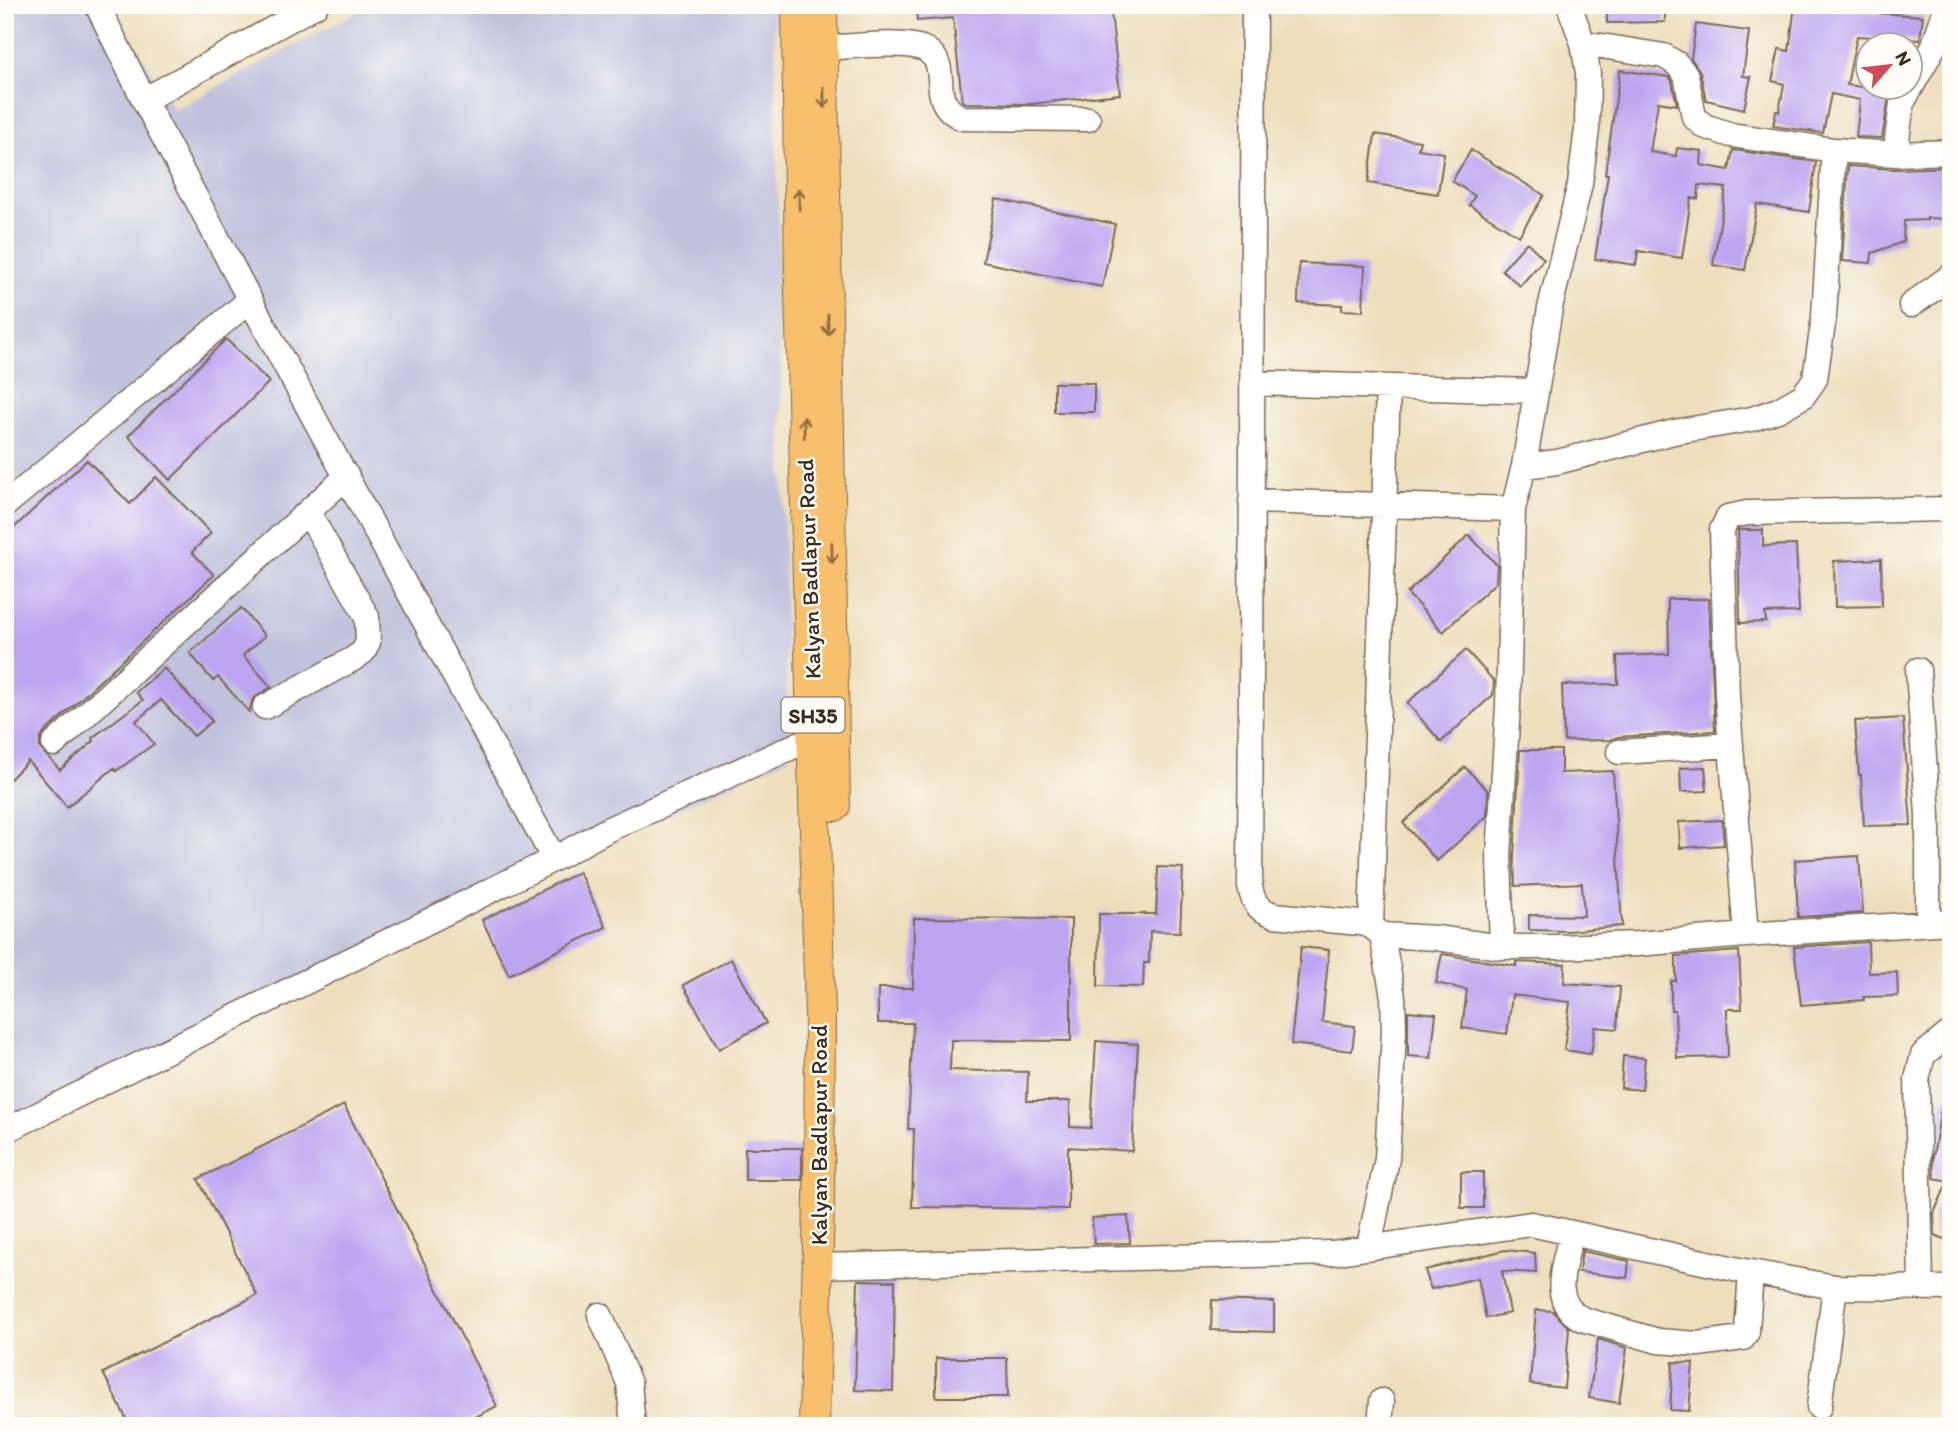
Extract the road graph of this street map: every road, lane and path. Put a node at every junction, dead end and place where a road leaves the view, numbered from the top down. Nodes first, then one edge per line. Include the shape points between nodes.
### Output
1 (97, 5) edge
2 (316, 5) edge
3 (797, 5) edge
4 (822, 5) edge
5 (1254, 5) edge
6 (1569, 5) edge
7 (1947, 5) edge
8 (1583, 43) junction
9 (824, 48) junction
10 (144, 100) junction
11 (1087, 119) dead end
12 (1834, 150) junction
13 (1951, 152) edge
14 (1895, 154) junction
15 (1951, 276) edge
16 (250, 300) junction
17 (1911, 305) dead end
18 (1252, 383) junction
19 (1388, 387) junction
20 (1536, 391) junction
21 (1524, 466) junction
22 (347, 477) junction
23 (1251, 501) junction
24 (5, 505) edge
25 (1385, 505) junction
26 (1513, 509) junction
27 (1951, 509) edge
28 (308, 512) junction
29 (1918, 670) dead end
30 (265, 707) dead end
31 (824, 733) junction
32 (54, 744) dead end
33 (1731, 745) junction
34 (1619, 752) dead end
35 (1939, 816) edge
36 (554, 859) junction
37 (1939, 922) edge
38 (1377, 931) junction
39 (1746, 935) junction
40 (1502, 947) junction
41 (1951, 1032) edge
42 (5, 1130) edge
43 (1571, 1234) junction
44 (1369, 1246) junction
45 (825, 1266) junction
46 (1751, 1272) junction
47 (1835, 1287) junction
48 (1921, 1287) junction
49 (1951, 1288) edge
50 (600, 1315) dead end
51 (1382, 1401) dead end
52 (1819, 1407) dead end
53 (634, 1426) edge
54 (814, 1426) edge
55 (829, 1426) edge
56 (1380, 1426) edge

1 - 10 street
2 - 10 street
31 -> 3 main road, Kalyan Badlapur Road / SH35 via 800,290
4 - 9 main road, Kalyan Badlapur Road / SH35
5 - 18 street
6 - 8 street
7 - 14 street via 1933,48 1902,103
8 - 12 street via 1664,56 1678,65 1686,75 1694,117 1704,126 1731,135
8 - 20 street via 1588,107 1580,184 1550,308
9 - 11 street via 908,45 925,49 939,65 942,100 962,118
9 -> 31 main road, Kalyan Badlapur Road / SH35
10 - 16 street
12 - 14 street
12 - 21 street via 1824,317 1815,379 1803,396 1752,419
13 - 14 street
15 - 17 street
16 - 22 street
16 - 24 street
18 - 19 street
18 - 23 street
19 - 20 street
19 - 25 street
20 - 21 street
21 - 26 street
22 - 28 street
22 - 36 street
23 - 25 street
23 - 38 street via 1250,887 1254,904 1274,915 1360,923
25 - 26 street
25 - 38 street
26 - 40 street via 1499,856
27 - 33 street via 1728,517 1722,530
28 - 30 street via 367,617 368,642 353,659
28 - 32 street
29 - 35 street
31 - 36 street via 609,829
31 - 45 main road, Kalyan Badlapur Road / SH35 via 835,1088
33 - 34 street
33 - 39 street
35 - 37 street
36 - 42 street
37 - 39 street
38 - 40 street
38 - 44 street via 1393,997 1394,1031 1387,1158
39 - 40 street via 1637,944
41 - 48 street via 1923,1055 1917,1079
43 - 44 street via 1531,1224
43 - 46 street
43 - 46 street via 1560,1290 1565,1306 1582,1319 1658,1341 1698,1344 1743,1338
44 - 45 street via 1332,1253
45 - 54 main road, Kalyan Badlapur Road / SH35
45 - 55 main road, Kalyan Badlapur Road / SH35
46 - 47 street
47 - 48 street
47 - 52 street
48 - 49 street
50 - 53 street via 629,1384
51 - 56 street

